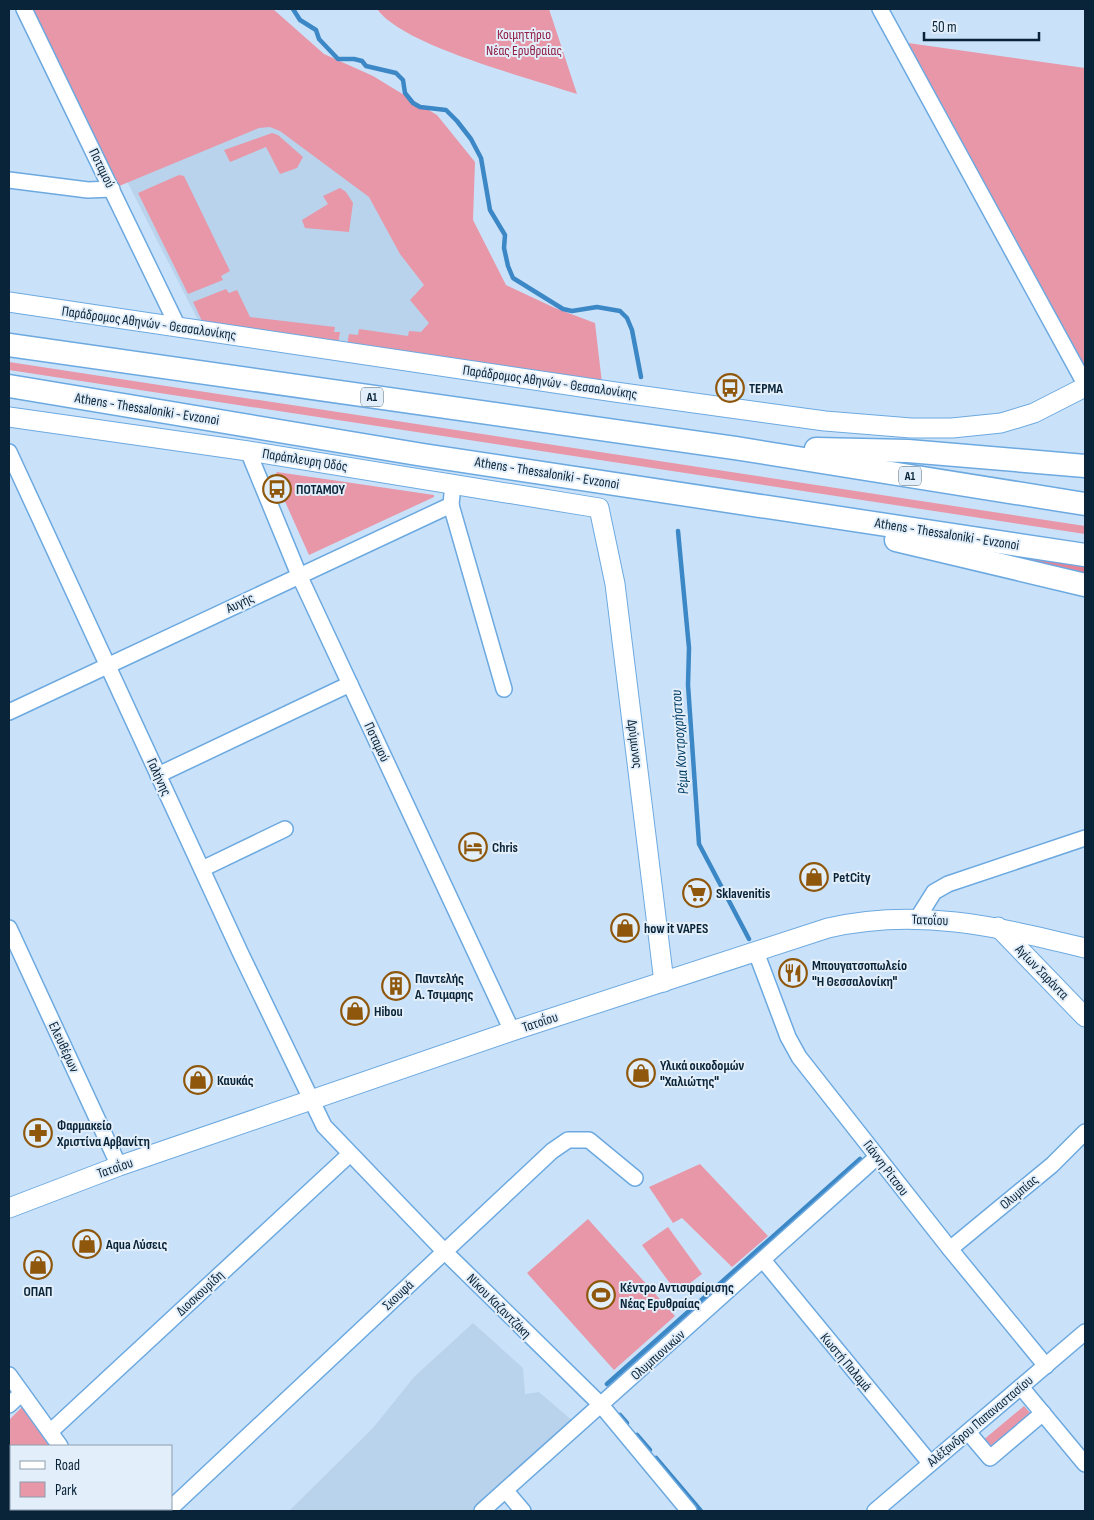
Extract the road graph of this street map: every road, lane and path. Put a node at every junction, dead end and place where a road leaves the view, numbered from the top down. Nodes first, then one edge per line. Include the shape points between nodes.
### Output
1 (24, 9) edge
2 (880, 9) edge
3 (9, 180) edge
4 (112, 189) junction
5 (9, 302) edge
6 (178, 327) junction
7 (9, 345) edge
8 (9, 386) edge
9 (1085, 386) edge
10 (9, 417) edge
11 (735, 448) junction
12 (9, 452) edge
13 (248, 452) junction
14 (1085, 466) edge
15 (452, 483) junction
16 (1085, 504) edge
17 (451, 506) junction
18 (600, 508) joint
19 (776, 508) junction
20 (1085, 555) edge
21 (300, 575) junction
22 (1085, 585) edge
23 (108, 665) junction
24 (350, 684) junction
25 (504, 689) dead end
26 (9, 712) edge
27 (158, 775) junction
28 (285, 829) dead end
29 (1085, 838) edge
30 (202, 869) junction
31 (917, 919) junction
32 (998, 927) junction
33 (9, 928) edge
34 (1085, 948) edge
35 (756, 952) junction
36 (664, 982) junction
37 (1085, 1018) edge
38 (512, 1031) junction
39 (310, 1100) junction
40 (1085, 1132) edge
41 (350, 1154) junction
42 (877, 1157) junction
43 (119, 1166) junction
44 (635, 1178) dead end
45 (9, 1208) edge
46 (950, 1249) junction
47 (445, 1252) junction
48 (763, 1260) junction
49 (1085, 1332) edge
50 (1046, 1366) junction
51 (9, 1375) edge
52 (1021, 1387) junction
53 (22, 1393) junction
54 (9, 1404) edge
55 (601, 1405) junction
56 (1043, 1413) junction
57 (50, 1432) junction
58 (968, 1432) junction
59 (59, 1445) edge
60 (930, 1463) junction
61 (1085, 1464) edge
62 (506, 1491) junction
63 (892, 1506) edge
64 (172, 1507) edge
65 (482, 1511) edge
66 (523, 1511) edge
67 (689, 1511) edge
68 (875, 1511) edge

1 - 4 street, Ποταμού
2 - 9 street
3 - 4 street via 88,190
4 - 6 street, Ποταμού
5 - 6 main road, Παράδρομος Αθηνών - Θεσσαλονίκης
6 - 9 main road, Παράδρομος Αθηνών - Θεσσαλονίκης via 624,394 911,428 1001,423 1034,413
7 - 11 highway, Α1
8 - 19 highway, Athens - Thessaloniki - Evzonoi
10 - 13 main road, Παράπλευρη Οδός
11 - 14 highway via 908,451
11 - 16 highway, Α1
12 - 23 street, Γαλήνης
13 - 15 main road, Παράπλευρη Οδός
13 - 21 street, Ποταμού
15 - 17 street
15 - 18 main road, Παράπλευρη Οδός
17 - 21 street, Αυγής
17 - 25 street
18 - 36 main road, Δρύμωνος via 615,584
19 - 20 highway, Athens - Thessaloniki - Evzonoi
19 - 22 highway via 808,520
21 - 23 street, Αυγής
21 - 24 street, Ποταμού
23 - 26 street, Αυγής
23 - 27 street, Γαλήνης
24 - 27 street
24 - 38 street, Ποταμού
27 - 30 street, Γαλήνης
28 - 30 street
29 - 31 street via 948,884 934,892
30 - 39 street, Γαλήνης
31 - 32 main road, Τατοΐου
31 - 35 main road, Τατοΐου via 849,923
32 - 34 main road, Τατοΐου
32 - 37 main road, Αγίων Σαράντα
33 - 43 street, Ελευθέρων
35 - 36 main road, Τατοΐου
35 - 42 street, Γιάννη Ρίτσου via 793,1048
36 - 38 main road, Τατοΐου
38 - 39 main road, Τατοΐου
39 - 41 street, Νίκου Καζαντζάκη via 324,1126
39 - 43 main road, Τατοΐου
40 - 46 street, Ολυμπίας via 1052,1164
41 - 47 street, Νίκου Καζαντζάκη
41 - 57 street, Διοσκουρίδη
42 - 46 street, Γιάννη Ρίτσου
42 - 48 street, Ολυμπιονικών
43 - 45 main road, Τατοΐου
44 - 47 street, Σκουφά via 589,1140 568,1140 552,1151
46 - 50 street, Γιάννη Ρίτσου
47 - 55 street, Νίκου Καζαντζάκη
47 - 64 street, Σκουφά
48 - 55 street, Ολυμπιονικών
48 - 60 street, Κωστή Παλαμά
49 - 50 street, Αλέξανδρου Παπαναστασίου
50 - 52 street, Αλέξανδρου Παπαναστασίου
51 - 53 street
52 - 56 street
52 - 58 street, Αλέξανδρου Παπαναστασίου
53 - 54 street
53 - 57 street
55 - 62 street, Ολυμπιονικών
55 - 67 street, Νίκου Καζαντζάκη
56 - 58 street via 990,1458
56 - 61 street
57 - 59 street
58 - 60 street, Αλέξανδρου Παπαναστασίου
60 - 63 street, Αλέξανδρου Παπαναστασίου
62 - 65 street, Ολυμπιονικών
62 - 66 street
63 - 68 street, Αλέξανδρου Παπαναστασίου

